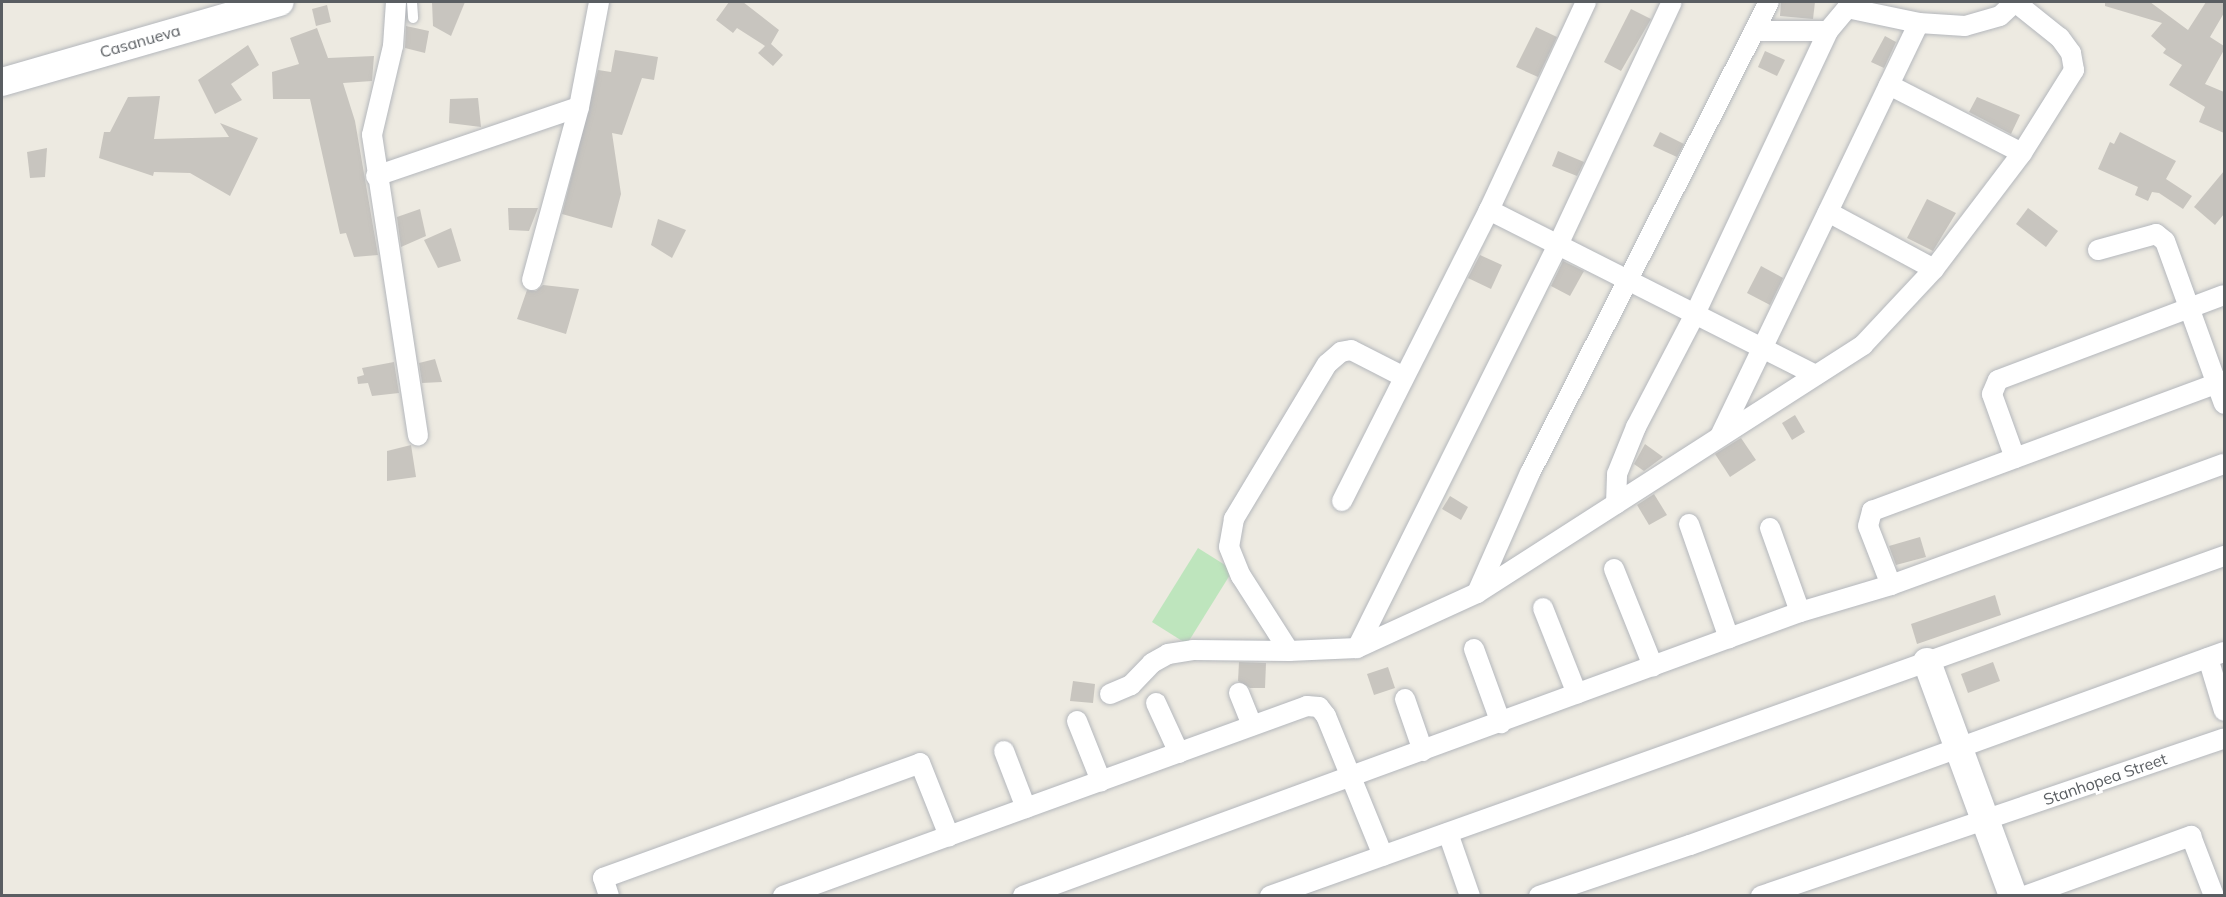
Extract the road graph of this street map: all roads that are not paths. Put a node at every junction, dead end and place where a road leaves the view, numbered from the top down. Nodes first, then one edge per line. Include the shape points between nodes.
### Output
1 (280, 2) edge
2 (396, 2) edge
3 (411, 2) edge
4 (599, 2) edge
5 (1586, 2) edge
6 (1672, 2) edge
7 (1769, 2) edge
8 (2015, 2) edge
9 (412, 18) dead end
10 (1919, 23) junction
11 (1754, 31) junction
12 (1828, 31) junction
13 (2, 82) edge
14 (1889, 85) junction
15 (579, 107) junction
16 (2022, 153) junction
17 (376, 176) junction
18 (1489, 210) junction
19 (1828, 212) junction
20 (1558, 245) junction
21 (2098, 250) dead end
22 (1934, 269) junction
23 (532, 280) dead end
24 (1628, 280) junction
25 (2224, 295) edge
26 (2189, 307) junction
27 (1695, 314) junction
28 (1762, 348) junction
29 (1814, 374) junction
30 (1404, 377) junction
31 (2221, 382) edge
32 (2224, 404) edge
33 (418, 436) dead end
34 (1720, 436) junction
35 (2015, 459) junction
36 (2224, 464) edge
37 (1342, 501) dead end
38 (1616, 504) junction
39 (1689, 524) dead end
40 (1770, 528) dead end
41 (2224, 556) edge
42 (1614, 569) dead end
43 (1891, 585) junction
44 (1477, 593) junction
45 (1544, 608) dead end
46 (1800, 612) junction
47 (1729, 638) junction
48 (1357, 648) junction
49 (1474, 649) dead end
50 (1289, 651) junction
51 (2216, 655) edge
52 (1927, 662) junction
53 (1653, 666) junction
54 (1239, 693) dead end
55 (1110, 694) dead end
56 (1577, 694) junction
57 (1405, 699) dead end
58 (1156, 703) dead end
59 (2224, 711) edge
60 (1077, 721) dead end
61 (1501, 723) junction
62 (1252, 726) junction
63 (2224, 738) edge
64 (1958, 747) junction
65 (1004, 751) dead end
66 (1423, 751) junction
67 (1179, 753) junction
68 (1349, 775) junction
69 (1101, 781) junction
70 (1026, 808) junction
71 (1985, 820) junction
72 (1448, 832) junction
73 (949, 836) junction
74 (1383, 856) junction
75 (1291, 892) edge
76 (609, 896) edge
77 (783, 896) edge
78 (1023, 896) edge
79 (1270, 896) edge
80 (1470, 896) edge
81 (1539, 896) edge
82 (1761, 896) edge
83 (2013, 896) edge
84 (2025, 896) edge
85 (2214, 896) edge

1 - 13 street, Casanueva
2 - 17 street via 393,46 372,135
3 - 9 lane
4 - 15 street
5 - 18 street
6 - 20 street
7 - 11 street
8 - 10 street via 1984,23
8 - 16 street via 2060,38 2071,53 2074,70
10 - 12 street via 1847,8
10 - 14 street
11 - 12 street
11 - 24 street
12 - 27 street
14 - 16 street
14 - 19 street
15 - 17 street
15 - 23 street
16 - 22 street
17 - 33 street
18 - 20 street
18 - 30 street
19 - 22 street
19 - 28 street
20 - 24 street
20 - 48 street
21 - 26 street via 2156,234 2165,241
22 - 29 street via 1863,345
24 - 27 street
24 - 44 street via 1530,473
25 - 26 street
26 - 31 street
26 - 35 street via 1998,380 1992,394
27 - 28 street
27 - 38 street via 1632,436 1617,474
28 - 29 street
28 - 34 street
29 - 34 street
30 - 37 street
30 - 50 street via 1351,350 1341,352 1328,364 1234,519 1229,547
31 - 32 street
31 - 35 street
34 - 38 street
35 - 43 street via 1872,511 1868,526
36 - 43 street
38 - 44 street
39 - 47 street
40 - 46 street
41 - 52 street
42 - 53 street
43 - 46 street
44 - 48 street
45 - 56 street
46 - 47 street
47 - 53 street
48 - 50 street
49 - 61 street
50 - 55 street via 1194,650 1168,654 1152,663 1131,685
51 - 59 street
51 - 64 street
52 - 64 street
52 - 72 street
53 - 56 street
54 - 62 street
56 - 61 street
57 - 66 street
58 - 67 street
60 - 69 street
61 - 66 street
62 - 67 street
62 - 68 street via 1307,706 1318,706
63 - 71 street, Stanhopea Street
64 - 71 street
64 - 81 street
65 - 70 street
66 - 68 street
67 - 69 street
68 - 74 street
68 - 78 street
69 - 70 street
70 - 73 street
71 - 82 street, Stanhopea Street
71 - 83 street
72 - 74 street
72 - 80 street
73 - 76 street via 920,763 603,878
73 - 77 street
74 - 75 street
75 - 79 street
84 - 85 street via 2192,836

